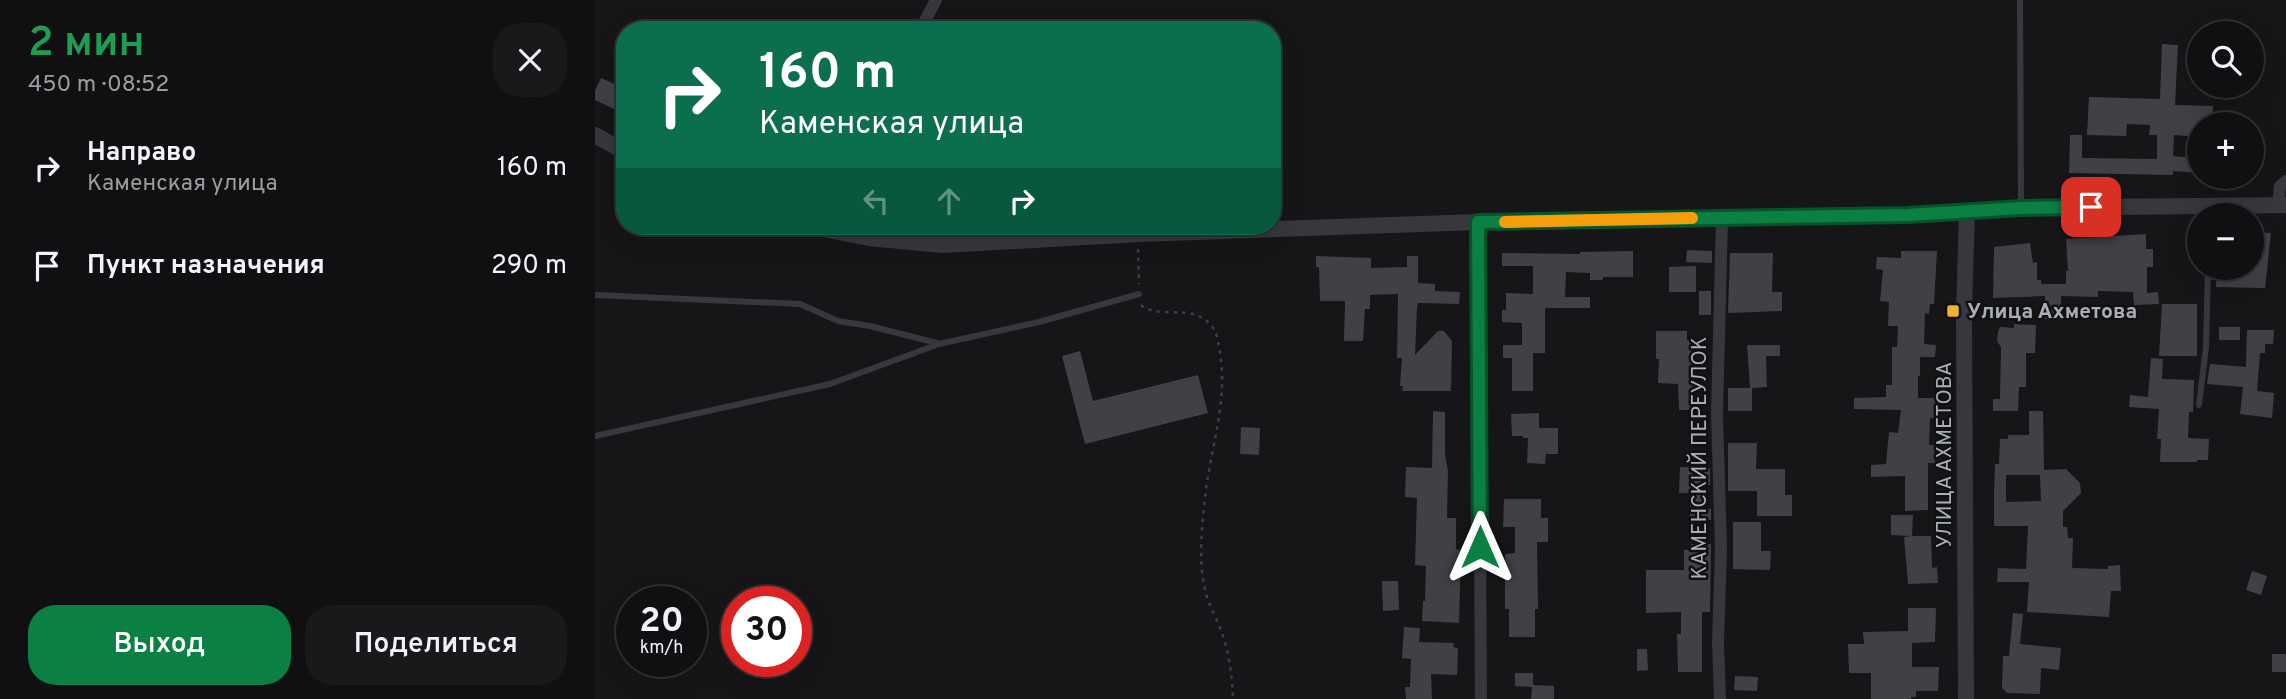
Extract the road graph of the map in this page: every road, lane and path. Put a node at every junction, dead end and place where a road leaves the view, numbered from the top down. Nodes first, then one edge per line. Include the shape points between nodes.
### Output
1 (936, 0) edge
2 (2020, 0) edge
3 (925, 21) edge
4 (595, 135) edge
5 (616, 147) edge
6 (2286, 181) edge
7 (2282, 205) edge
8 (2264, 206) edge
9 (2021, 208) junction
10 (2187, 210) edge
11 (1966, 211) junction
12 (1722, 218) junction
13 (1478, 222) junction
14 (1281, 229) edge
15 (900, 235) edge
16 (1122, 235) edge
17 (1139, 235) edge
18 (2208, 280) edge
19 (595, 295) edge
20 (1139, 295) junction
21 (939, 344) junction
22 (2199, 405) dead end
23 (595, 436) edge
24 (1233, 699) edge
25 (1481, 699) edge
26 (1720, 699) edge
27 (1966, 699) edge

1 - 3 street
2 - 9 lane
4 - 5 street
6 - 7 street via 2280,186
7 - 8 street
9 - 10 street
9 - 11 street
11 - 12 street
11 - 27 street, УЛИЦА АХМЕТОВА
12 - 13 street
12 - 26 street, КАМЕНСКИЙ ПЕРЕУЛОК via 1717,414
13 - 14 street
13 - 25 street
15 - 16 street via 967,244
17 - 20 path
18 - 22 lane
19 - 21 lane via 800,304 838,321
20 - 21 lane
20 - 24 path via 1146,309 1201,316 1215,330 1221,396 1206,490 1202,558 1207,596 1231,663
21 - 23 lane via 829,384

